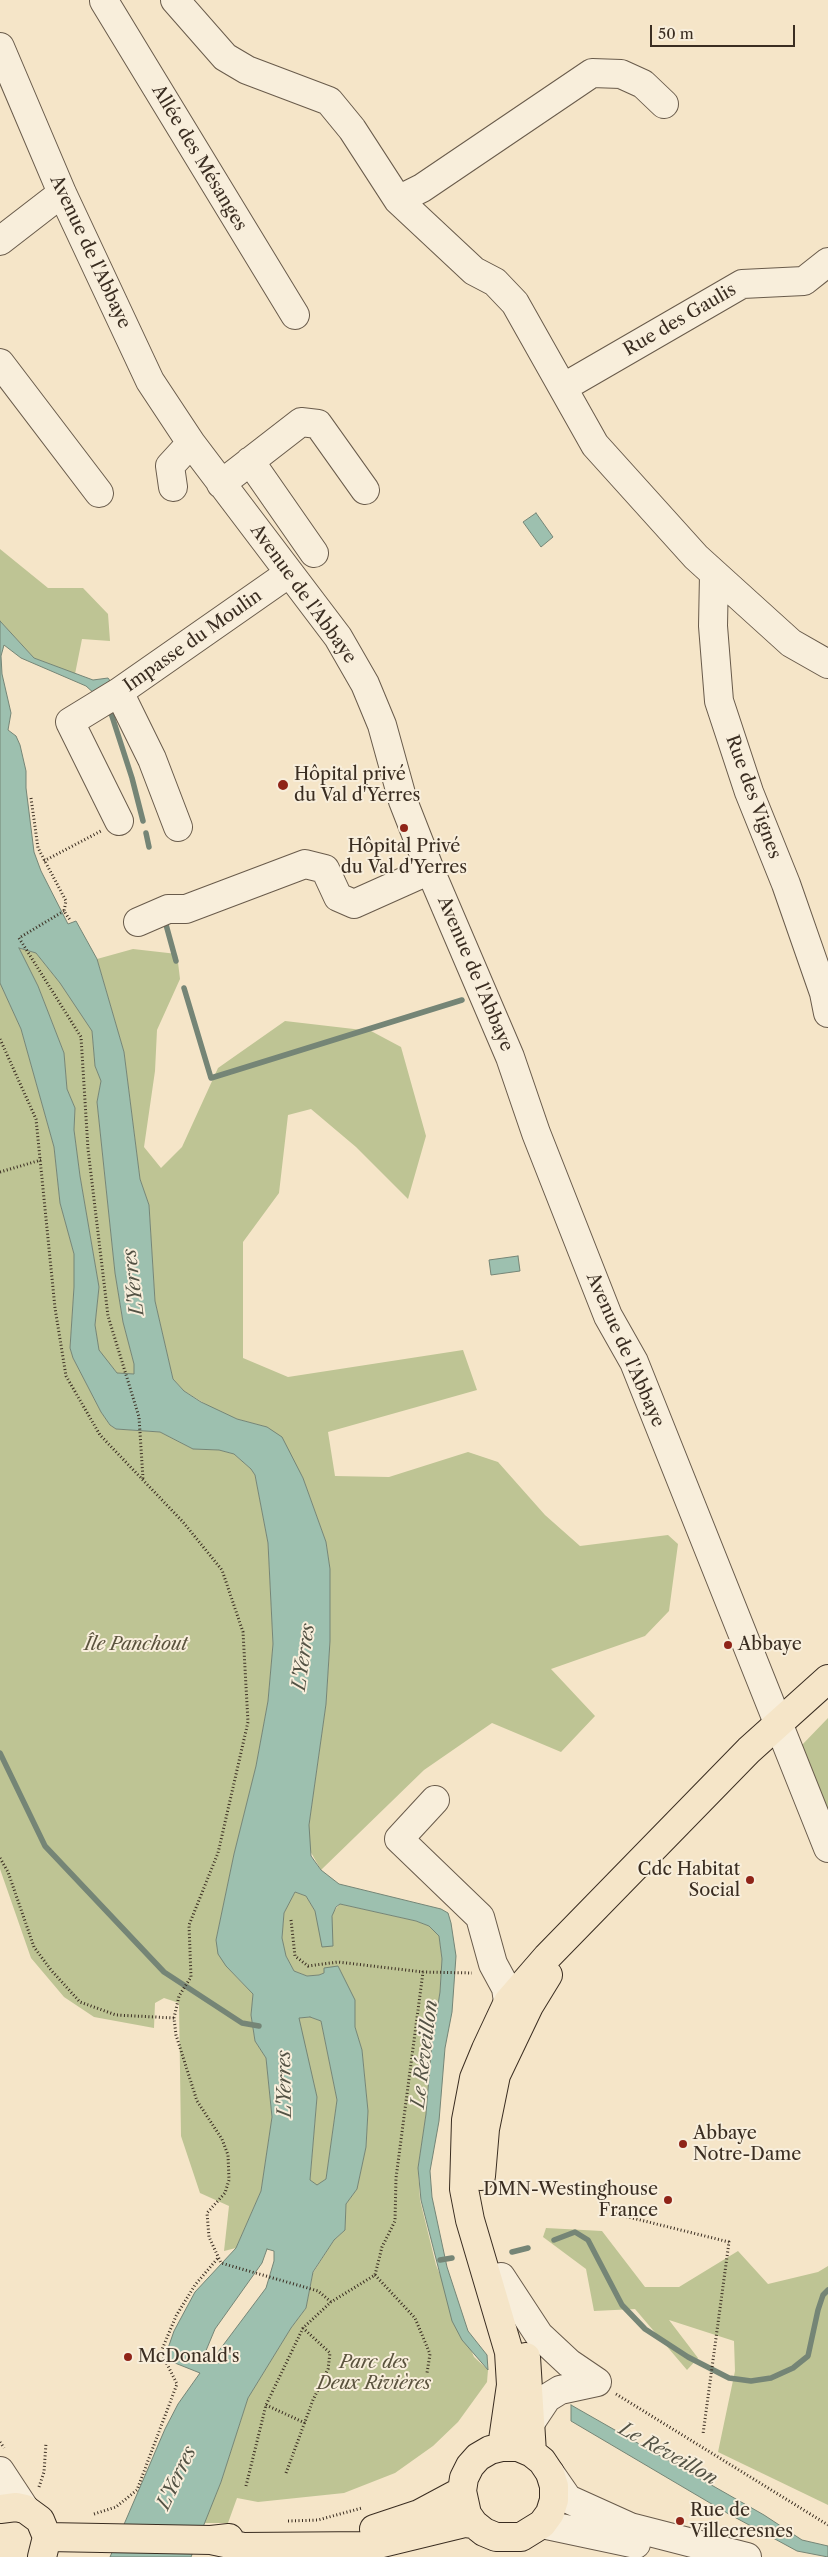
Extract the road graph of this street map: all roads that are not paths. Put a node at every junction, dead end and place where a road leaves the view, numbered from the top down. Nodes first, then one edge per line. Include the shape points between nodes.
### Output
1 (104, 0) edge
2 (174, 0) edge
3 (0, 47) edge
4 (664, 104) dead end
5 (62, 193) junction
6 (398, 200) junction
7 (0, 240) edge
8 (828, 262) edge
9 (295, 315) dead end
10 (0, 363) edge
11 (564, 387) junction
12 (191, 444) junction
13 (250, 461) junction
14 (221, 484) junction
15 (172, 487) dead end
16 (365, 490) dead end
17 (99, 493) dead end
18 (314, 553) dead end
19 (288, 574) junction
20 (714, 574) junction
21 (828, 664) edge
22 (119, 692) junction
23 (119, 822) road end
24 (178, 827) dead end
25 (428, 865) junction
26 (390, 872) dead end
27 (138, 922) dead end
28 (828, 1014) edge
29 (828, 1679) edge
30 (778, 1723) junction
31 (435, 1800) dead end
32 (828, 1848) edge
33 (590, 1913) junction
34 (508, 2002) junction
35 (501, 2277) junction
36 (529, 2394) junction
37 (502, 2447) junction
38 (532, 2453) junction
39 (0, 2471) edge
40 (550, 2473) junction
41 (462, 2491) junction
42 (20, 2504) edge
43 (474, 2524) junction
44 (542, 2524) junction
45 (211, 2540) junction
46 (44, 2547) edge
47 (689, 2557) edge
48 (747, 2557) edge

1 - 9 street, Allée des Mésanges
2 - 6 street via 225,58 247,70 329,101 352,129
3 - 5 street, Avenue de l'Abbaye
4 - 6 street via 643,84 622,74 592,73 422,188
5 - 7 street
5 - 12 street, Avenue de l'Abbaye via 150,381
6 - 11 street via 474,271 495,282 515,303
8 - 11 street, Rue des Gaulis via 804,281 742,284
10 - 17 street
11 - 20 street via 595,445
12 - 14 street, Avenue de l'Abbaye
12 - 15 street via 170,466
13 - 14 street
13 - 16 street via 301,422 318,424
13 - 18 street
14 - 19 street, Avenue de l'Abbaye
19 - 22 street, Impasse du Moulin
19 - 25 street, Avenue de l'Abbaye via 338,637 365,684 382,725 403,801
20 - 21 street via 791,643
20 - 28 street, Rue des Vignes via 719,701 749,792 821,984
22 - 23 street via 70,722
22 - 24 street, Impasse du Moulin via 152,759
25 - 26 street
25 - 27 street via 354,904 338,898 325,869 305,864 186,910 168,909
25 - 30 street, Avenue de l'Abbaye via 510,1057 608,1316 634,1362
29 - 30 main road
30 - 32 street, Avenue de l'Abbaye
30 - 33 main road
31 - 34 street via 399,1839 480,1917
33 - 34 main road via 546,1957
33 - 35 main road via 529,2006 496,2075 480,2169 483,2214
34 - 36 main road via 474,2078 466,2120 464,2181 470,2220 509,2352
35 - 36 main road via 520,2330
35 - 36 street via 539,2335 569,2363 597,2382
36 - 37 main road
36 - 38 main road
37 - 38 main road via 518,2447
37 - 41 main road via 490,2450 470,2466
38 - 40 main road
39 - 42 street
40 - 44 main road via 554,2500
40 - 48 street via 568,2499 630,2527
41 - 43 main road via 467,2514
41 - 45 main road via 419,2514 369,2530 341,2535 244,2536
42 - 46 main road via 40,2520
43 - 44 main road via 484,2532 508,2539 521,2537
43 - 45 main road via 465,2523 370,2546 243,2547
44 - 47 street
45 - 46 main road via 114,2537

